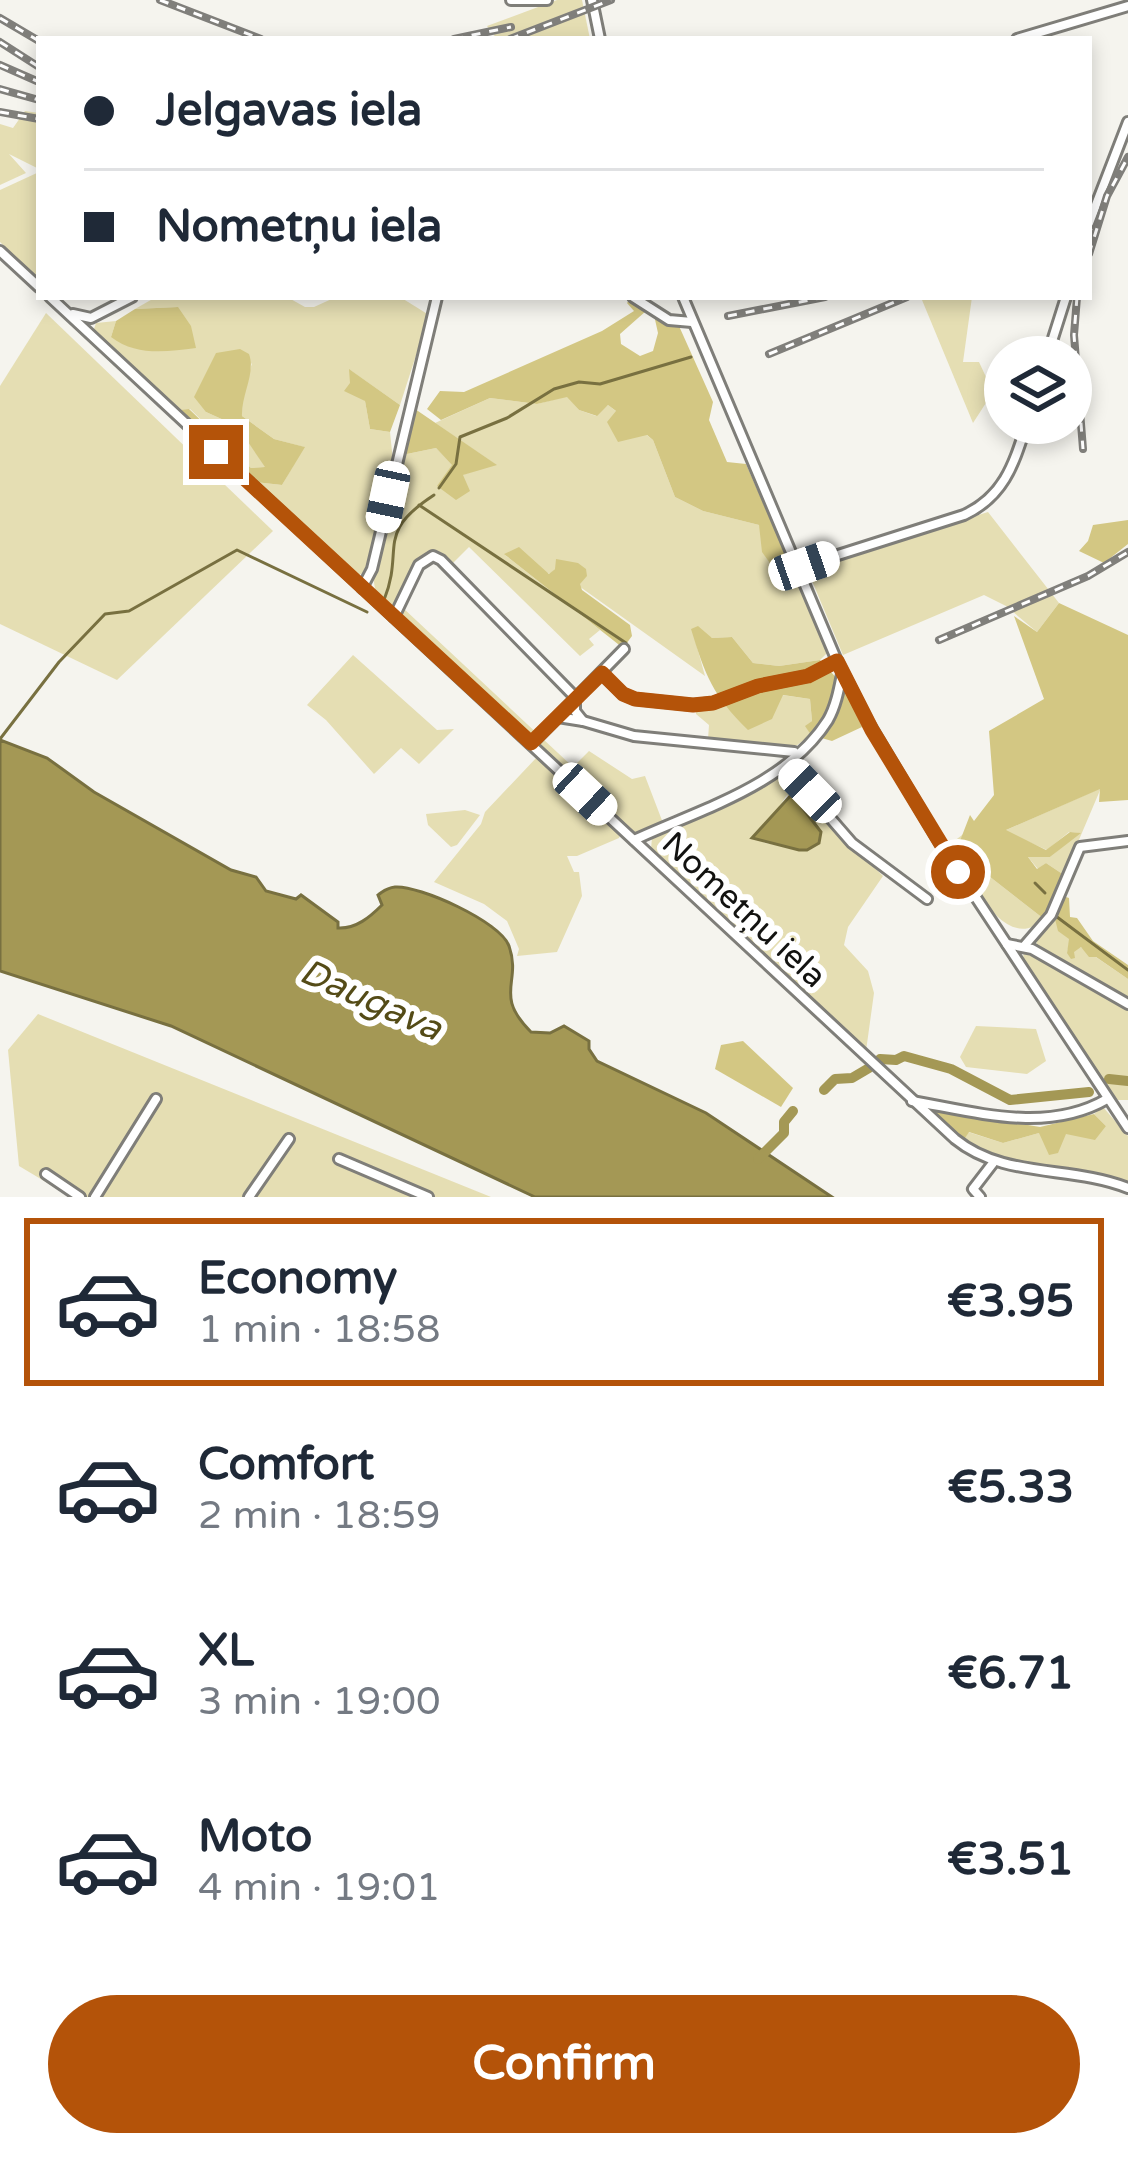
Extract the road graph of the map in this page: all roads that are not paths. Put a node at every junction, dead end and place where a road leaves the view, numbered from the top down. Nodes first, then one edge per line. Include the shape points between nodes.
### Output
1 (511, 0) edge
2 (547, 0) edge
3 (592, 0) edge
4 (1128, 6) edge
5 (599, 36) edge
6 (1027, 36) edge
7 (1128, 122) edge
8 (1092, 215) edge
9 (0, 250) edge
10 (36, 283) edge
11 (53, 300) edge
12 (126, 300) edge
13 (436, 300) edge
14 (638, 300) edge
15 (683, 300) edge
16 (1065, 300) edge
17 (63, 309) junction
18 (692, 322) junction
19 (1054, 336) edge
20 (1020, 444) edge
21 (797, 568) junction
22 (362, 588) junction
23 (394, 617) junction
24 (624, 649) dead end
25 (837, 661) junction
26 (602, 673) junction
27 (843, 673) junction
28 (575, 697) junction
29 (558, 717) junction
30 (583, 721) junction
31 (531, 743) junction
32 (796, 752) junction
33 (784, 765) junction
34 (634, 840) junction
35 (1128, 841) edge
36 (927, 899) dead end
37 (1006, 944) junction
38 (1025, 945) junction
39 (1128, 1004) edge
40 (156, 1099) dead end
41 (910, 1100) junction
42 (1109, 1102) junction
43 (1128, 1103) edge
44 (1128, 1128) edge
45 (289, 1139) dead end
46 (339, 1159) dead end
47 (994, 1163) junction
48 (46, 1174) dead end
49 (1128, 1188) edge
50 (80, 1197) edge
51 (95, 1197) edge
52 (249, 1197) edge
53 (428, 1197) edge
54 (980, 1197) edge

1 - 2 street
3 - 5 street
4 - 6 street
7 - 8 street
9 - 10 street
11 - 17 street, Nometņu iela
12 - 17 street via 91,318
13 - 22 street
14 - 18 street via 669,320
15 - 18 street
16 - 19 street
17 - 22 street, Nometņu iela
18 - 21 street
20 - 21 street via 1010,473 984,505
21 - 25 street
22 - 23 street, Nometņu iela
23 - 28 street via 419,565 433,556
23 - 31 street, Nometņu iela
24 - 26 street
25 - 26 street via 693,705 635,699
25 - 27 street
26 - 28 street
27 - 32 street via 827,722
27 - 37 street via 899,778
28 - 29 street
28 - 30 street
29 - 30 street
29 - 31 street
30 - 32 street via 634,736
31 - 34 street, Nometņu iela
32 - 33 street
33 - 34 street
33 - 36 street via 852,843
34 - 41 street, Nometņu iela
35 - 38 street via 1080,847 1051,915
37 - 38 street
37 - 42 street
38 - 39 street
40 - 51 street
41 - 42 street via 1022,1120
41 - 47 street, Nometņu iela
42 - 43 street
42 - 44 street
45 - 52 street
46 - 53 street
47 - 49 street, Nometņu iela
47 - 54 street via 973,1190
48 - 50 street

